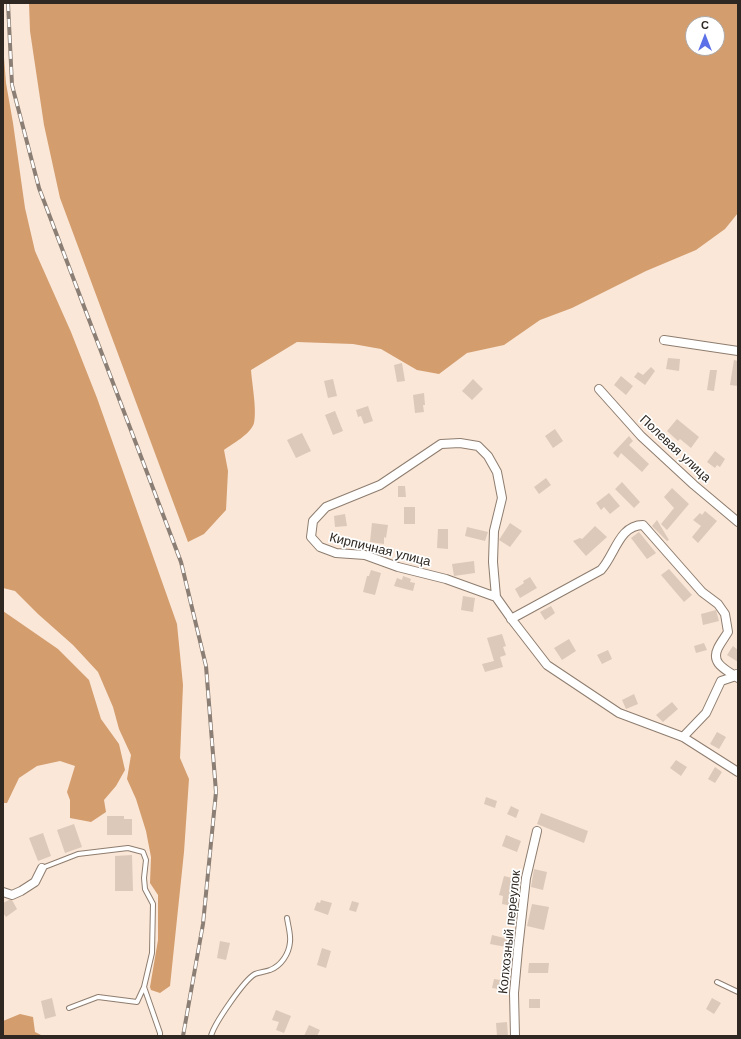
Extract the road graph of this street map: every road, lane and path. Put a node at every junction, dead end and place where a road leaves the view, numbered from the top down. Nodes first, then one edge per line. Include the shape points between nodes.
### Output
1 (664, 340) dead end
2 (738, 351) edge
3 (599, 389) dead end
4 (738, 522) edge
5 (496, 597) junction
6 (511, 619) junction
7 (737, 676) edge
8 (682, 737) junction
9 (738, 772) edge
10 (537, 831) dead end
11 (42, 868) joint
12 (3, 892) edge
13 (287, 918) dead end
14 (716, 982) dead end
15 (144, 987) junction
16 (738, 992) edge
17 (69, 1008) dead end
18 (160, 1036) edge
19 (212, 1036) edge
20 (515, 1036) edge

1 - 2 street
3 - 4 street, Полевая улица via 641,436
5 - 5 street, Кирпичная улица via 494,531 502,498 497,472 488,456 478,446 460,443 441,444 380,485 326,507 313,521 311,537 320,547 336,553 364,556 446,579
5 - 6 street, Кирпичная улица
6 - 7 street via 601,570 624,533 636,525 643,525 702,592 718,604 725,614 728,632 718,648 716,657 718,664
6 - 8 street, Кирпичная улица via 547,665 567,679 620,713
7 - 8 street via 720,681 706,713
8 - 9 street, Кирпичная улица
10 - 20 street, Колхозный переулок via 526,878 518,949 514,993
11 - 12 street via 35,882 21,891 12,895
11 - 15 lane via 78,854 128,848 143,852 146,860 145,889 153,904 152,953
13 - 19 lane via 290,942 284,961 271,970 255,974 246,982 212,1031
14 - 16 lane
15 - 17 lane via 137,1002 98,997
15 - 18 lane

